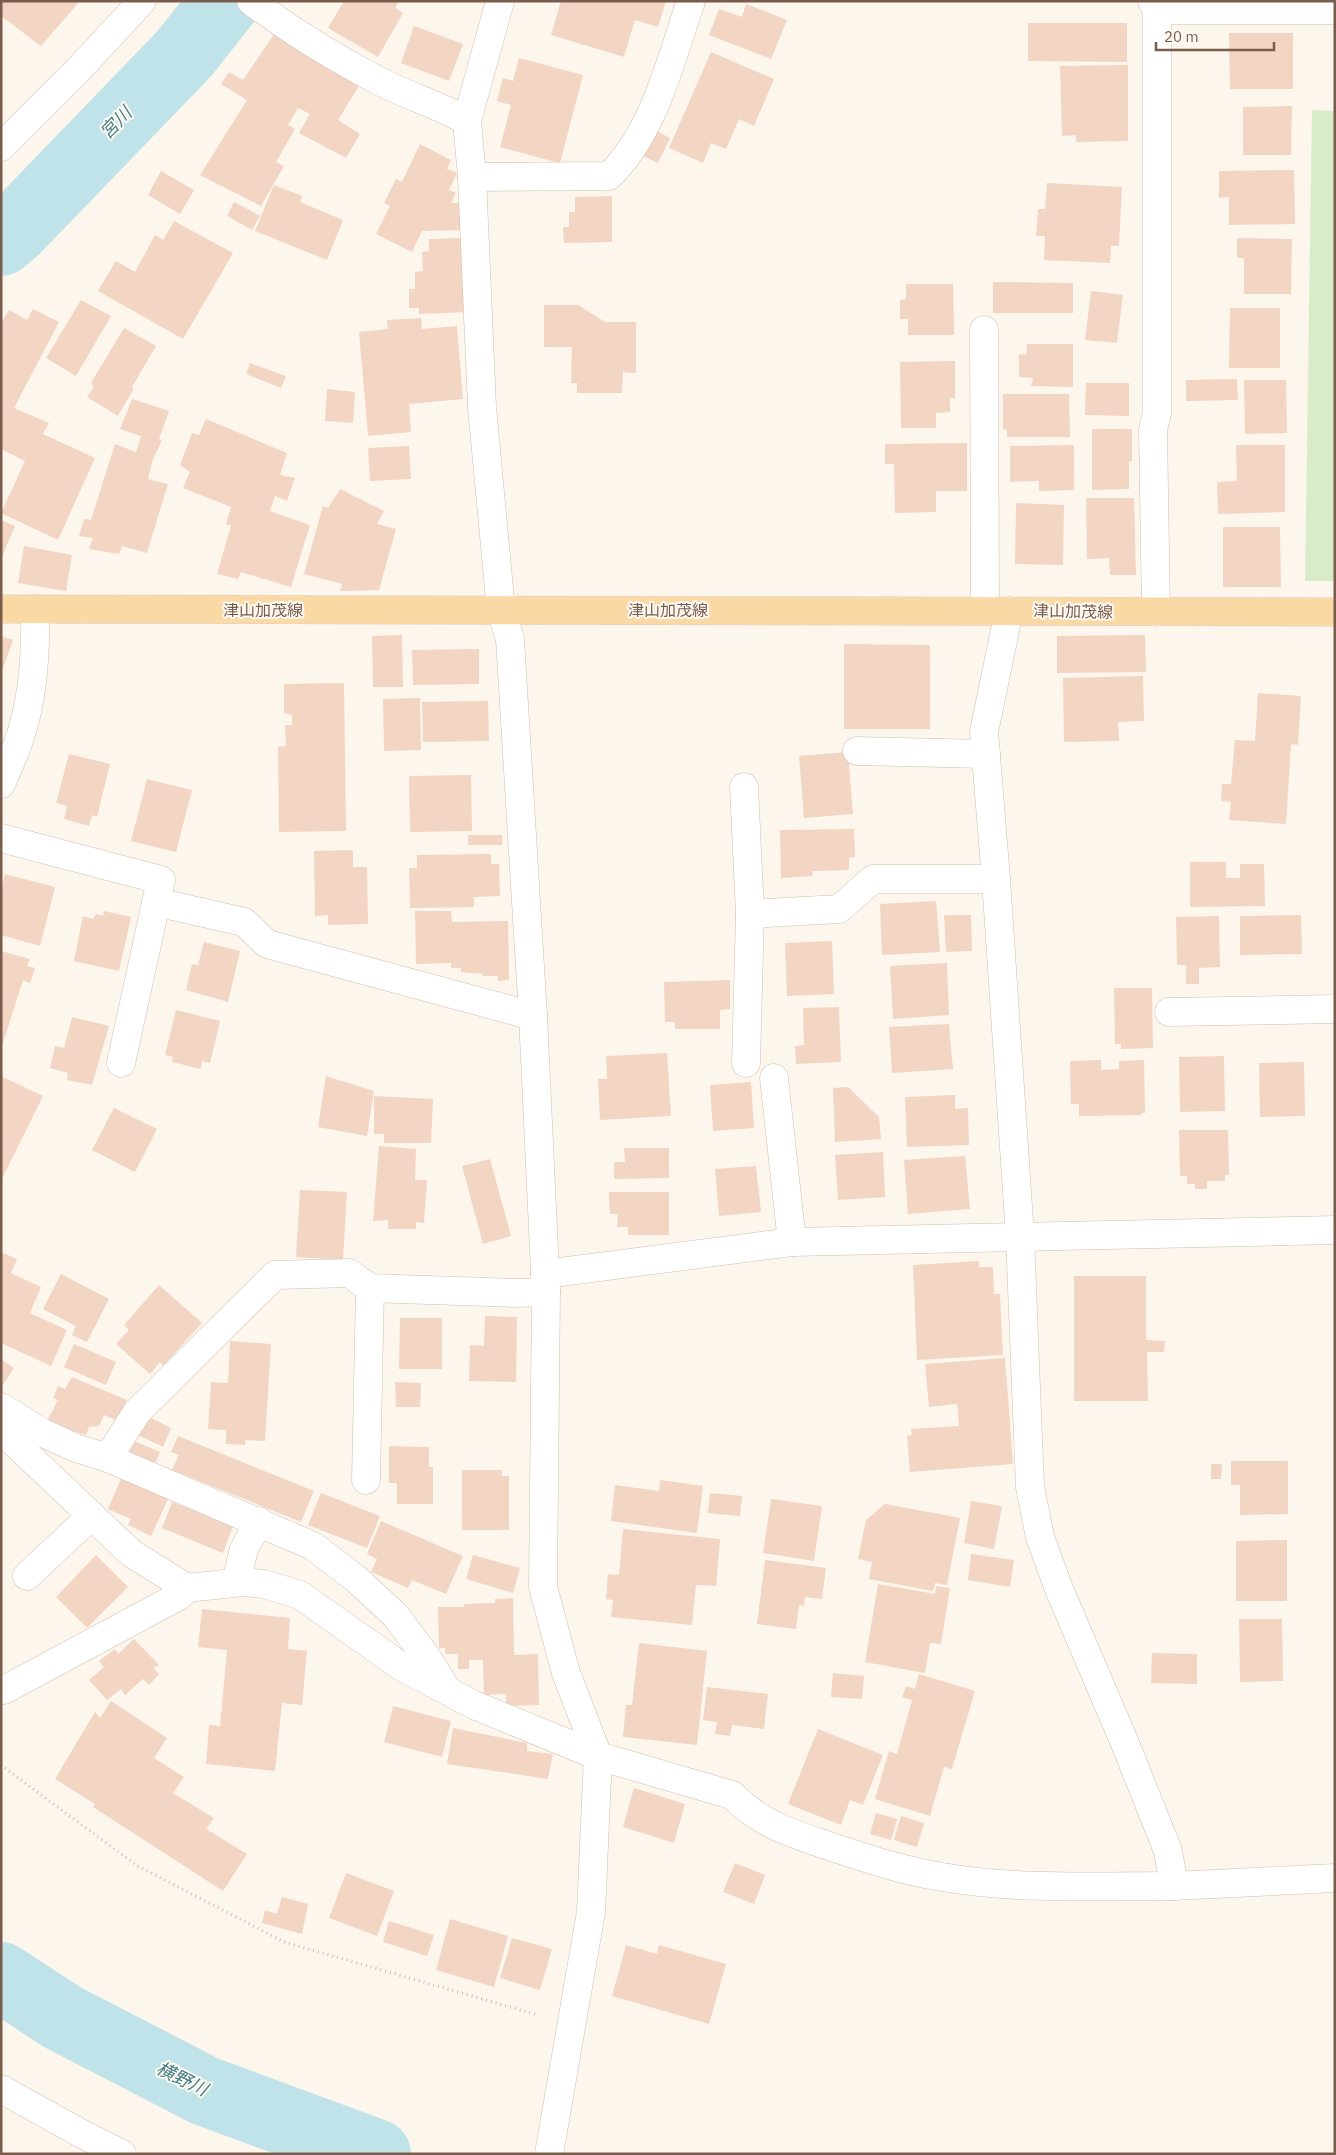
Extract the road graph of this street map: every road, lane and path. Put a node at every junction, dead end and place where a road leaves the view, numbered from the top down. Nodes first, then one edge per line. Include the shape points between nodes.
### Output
1 (142, 1) edge
2 (251, 1) edge
3 (500, 1) edge
4 (692, 1) edge
5 (1154, 6) edge
6 (1335, 10) edge
7 (467, 121) junction
8 (1, 148) edge
9 (472, 177) junction
10 (984, 330) dead end
11 (1, 609) edge
12 (36, 609) junction
13 (501, 610) junction
14 (997, 610) junction
15 (1156, 612) junction
16 (1335, 612) edge
17 (857, 751) dead end
18 (986, 754) junction
19 (1, 784) edge
20 (744, 787) dead end
21 (1, 838) edge
22 (996, 879) junction
23 (156, 902) junction
24 (750, 914) junction
25 (1335, 1009) edge
26 (1169, 1012) dead end
27 (533, 1016) junction
28 (121, 1063) dead end
29 (746, 1064) dead end
30 (774, 1078) dead end
31 (1335, 1230) edge
32 (1020, 1237) junction
33 (792, 1242) junction
34 (546, 1283) junction
35 (370, 1288) junction
36 (1, 1407) edge
37 (4, 1439) edge
38 (108, 1458) junction
39 (366, 1480) dead end
40 (91, 1516) junction
41 (259, 1521) junction
42 (27, 1576) dead end
43 (236, 1582) junction
44 (187, 1588) junction
45 (4, 1690) dead end
46 (447, 1691) junction
47 (598, 1756) junction
48 (1, 1765) edge
49 (1335, 1878) edge
50 (1174, 1886) junction
51 (571, 2034) junction
52 (1, 2089) edge
53 (122, 2154) edge
54 (549, 2154) edge

1 - 8 street
2 - 7 street via 380,82
3 - 7 street
4 - 9 street via 659,95 636,143 624,162 609,176
5 - 6 street
5 - 15 street
7 - 9 street
9 - 13 street via 482,407
10 - 14 street
11 - 12 main road, 津山加茂線
12 - 13 main road, 津山加茂線
12 - 19 street via 32,688 21,734
13 - 14 main road, 津山加茂線
13 - 27 street via 510,639
14 - 15 main road, 津山加茂線
14 - 18 street via 984,732
15 - 16 main road, 津山加茂線
17 - 18 street
18 - 22 street
20 - 24 street
21 - 23 street via 161,880
22 - 24 street via 872,879 838,909
22 - 32 street
23 - 27 street via 244,922 267,944
23 - 28 street
24 - 29 street
25 - 26 street
27 - 34 street
30 - 33 street
31 - 32 street
32 - 33 street
32 - 50 street via 1030,1487 1040,1537 1168,1851
33 - 34 street
34 - 35 street via 515,1293
34 - 47 street via 543,1587 566,1672
35 - 38 street via 349,1274 275,1275 138,1412
35 - 39 street
36 - 38 street via 43,1433
37 - 40 street
38 - 41 street
40 - 42 street
40 - 44 street via 132,1553
41 - 43 street via 244,1549
41 - 46 street via 313,1546 356,1578 395,1616 428,1659
43 - 44 street
43 - 46 street via 264,1584 300,1595 402,1667
44 - 45 street via 178,1596
46 - 47 street
47 - 50 street via 732,1795 747,1810 782,1830 883,1864 942,1877 1043,1886
47 - 51 street via 591,1912
48 - 51 path via 136,1865 284,1942
49 - 50 street
51 - 54 street
52 - 53 street

